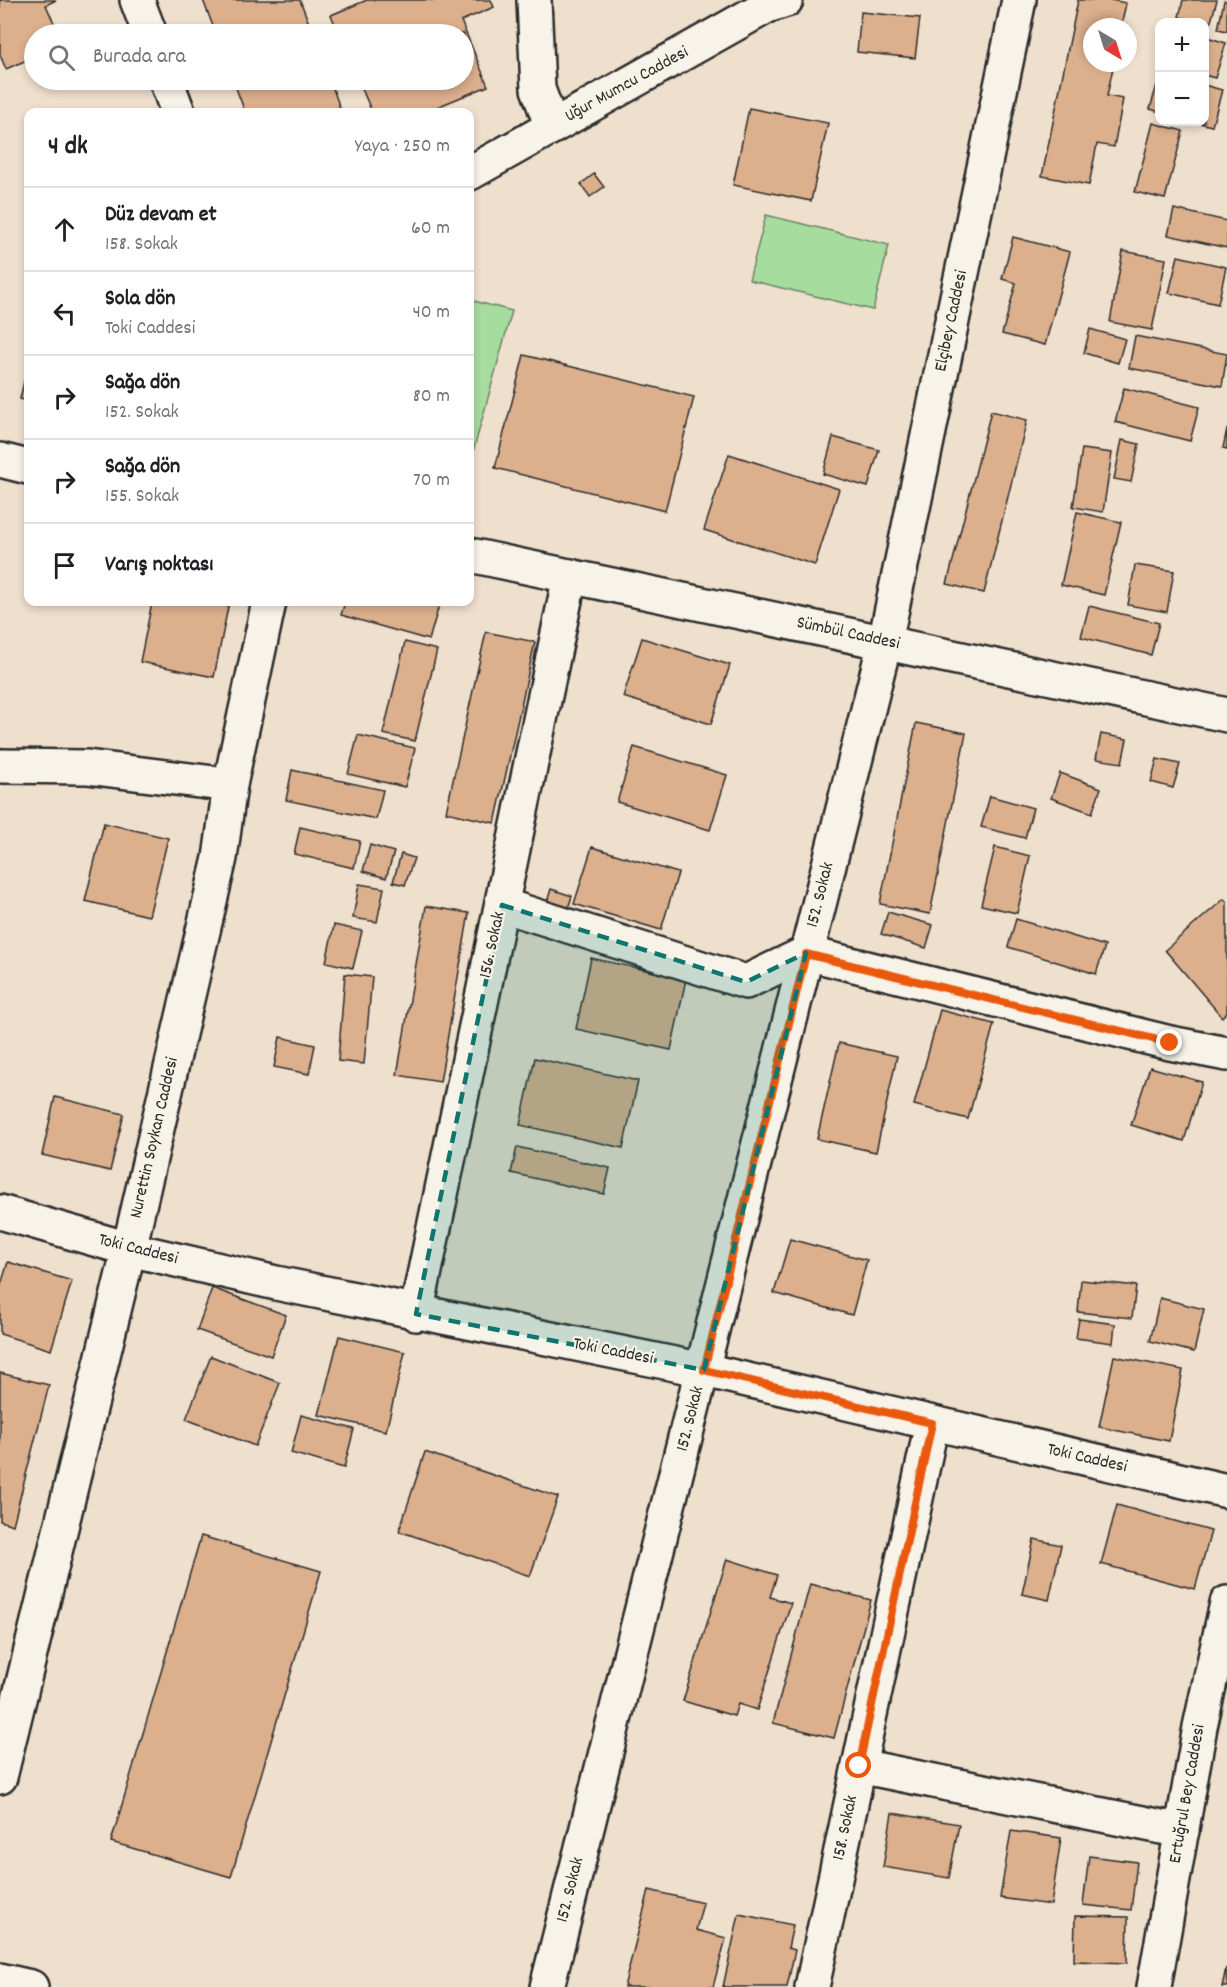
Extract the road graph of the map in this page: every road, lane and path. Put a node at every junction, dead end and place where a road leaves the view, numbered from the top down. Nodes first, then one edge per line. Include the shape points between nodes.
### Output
1 (137, 0) edge
2 (534, 0) edge
3 (786, 0) edge
4 (1019, 0) edge
5 (146, 24) edge
6 (170, 90) edge
7 (176, 108) edge
8 (552, 127) junction
9 (474, 171) edge
10 (0, 460) edge
11 (24, 466) edge
12 (474, 556) edge
13 (570, 576) junction
14 (268, 606) edge
15 (885, 642) junction
16 (1227, 715) edge
17 (0, 766) edge
18 (230, 785) junction
19 (502, 905) junction
20 (806, 954) junction
21 (1227, 1054) edge
22 (0, 1212) edge
23 (129, 1249) junction
24 (416, 1314) junction
25 (704, 1370) junction
26 (932, 1423) junction
27 (1227, 1491) edge
28 (1227, 1603) edge
29 (859, 1766) junction
30 (0, 1777) edge
31 (1182, 1831) junction
32 (0, 1980) edge
33 (31, 1987) edge
34 (547, 1987) edge
35 (812, 1987) edge
36 (1154, 1987) edge

1 - 5 street
2 - 8 street via 538,89
3 - 8 street, Uğur Mumcu Caddesi via 767,6
4 - 15 street, Elçibey Caddesi
6 - 7 street
8 - 9 street, Uğur Mumcu Caddesi
10 - 11 street
12 - 13 street, Sümbül Caddesi
13 - 15 street, Sümbül Caddesi
13 - 19 street, 156. Sokak
14 - 18 street, Nurettin Soykan Caddesi
15 - 16 street, Sümbül Caddesi
15 - 20 street, 152. Sokak
17 - 18 street via 87,767
18 - 23 street, Nurettin Soykan Caddesi via 220,858
19 - 20 street via 746,982
19 - 24 street, 156. Sokak
20 - 21 street
20 - 25 street, 152. Sokak
22 - 23 street, Toki Caddesi
23 - 24 street, Toki Caddesi
23 - 30 street, Nurettin Soykan Caddesi
24 - 25 street, Toki Caddesi
25 - 26 street, Toki Caddesi
25 - 34 street, 152. Sokak
26 - 27 street, Toki Caddesi
26 - 29 street, 158. Sokak
28 - 31 street, Ertuğrul Bey Caddesi
29 - 31 street
29 - 35 street, 158. Sokak
31 - 36 street, Ertuğrul Bey Caddesi
32 - 33 street

